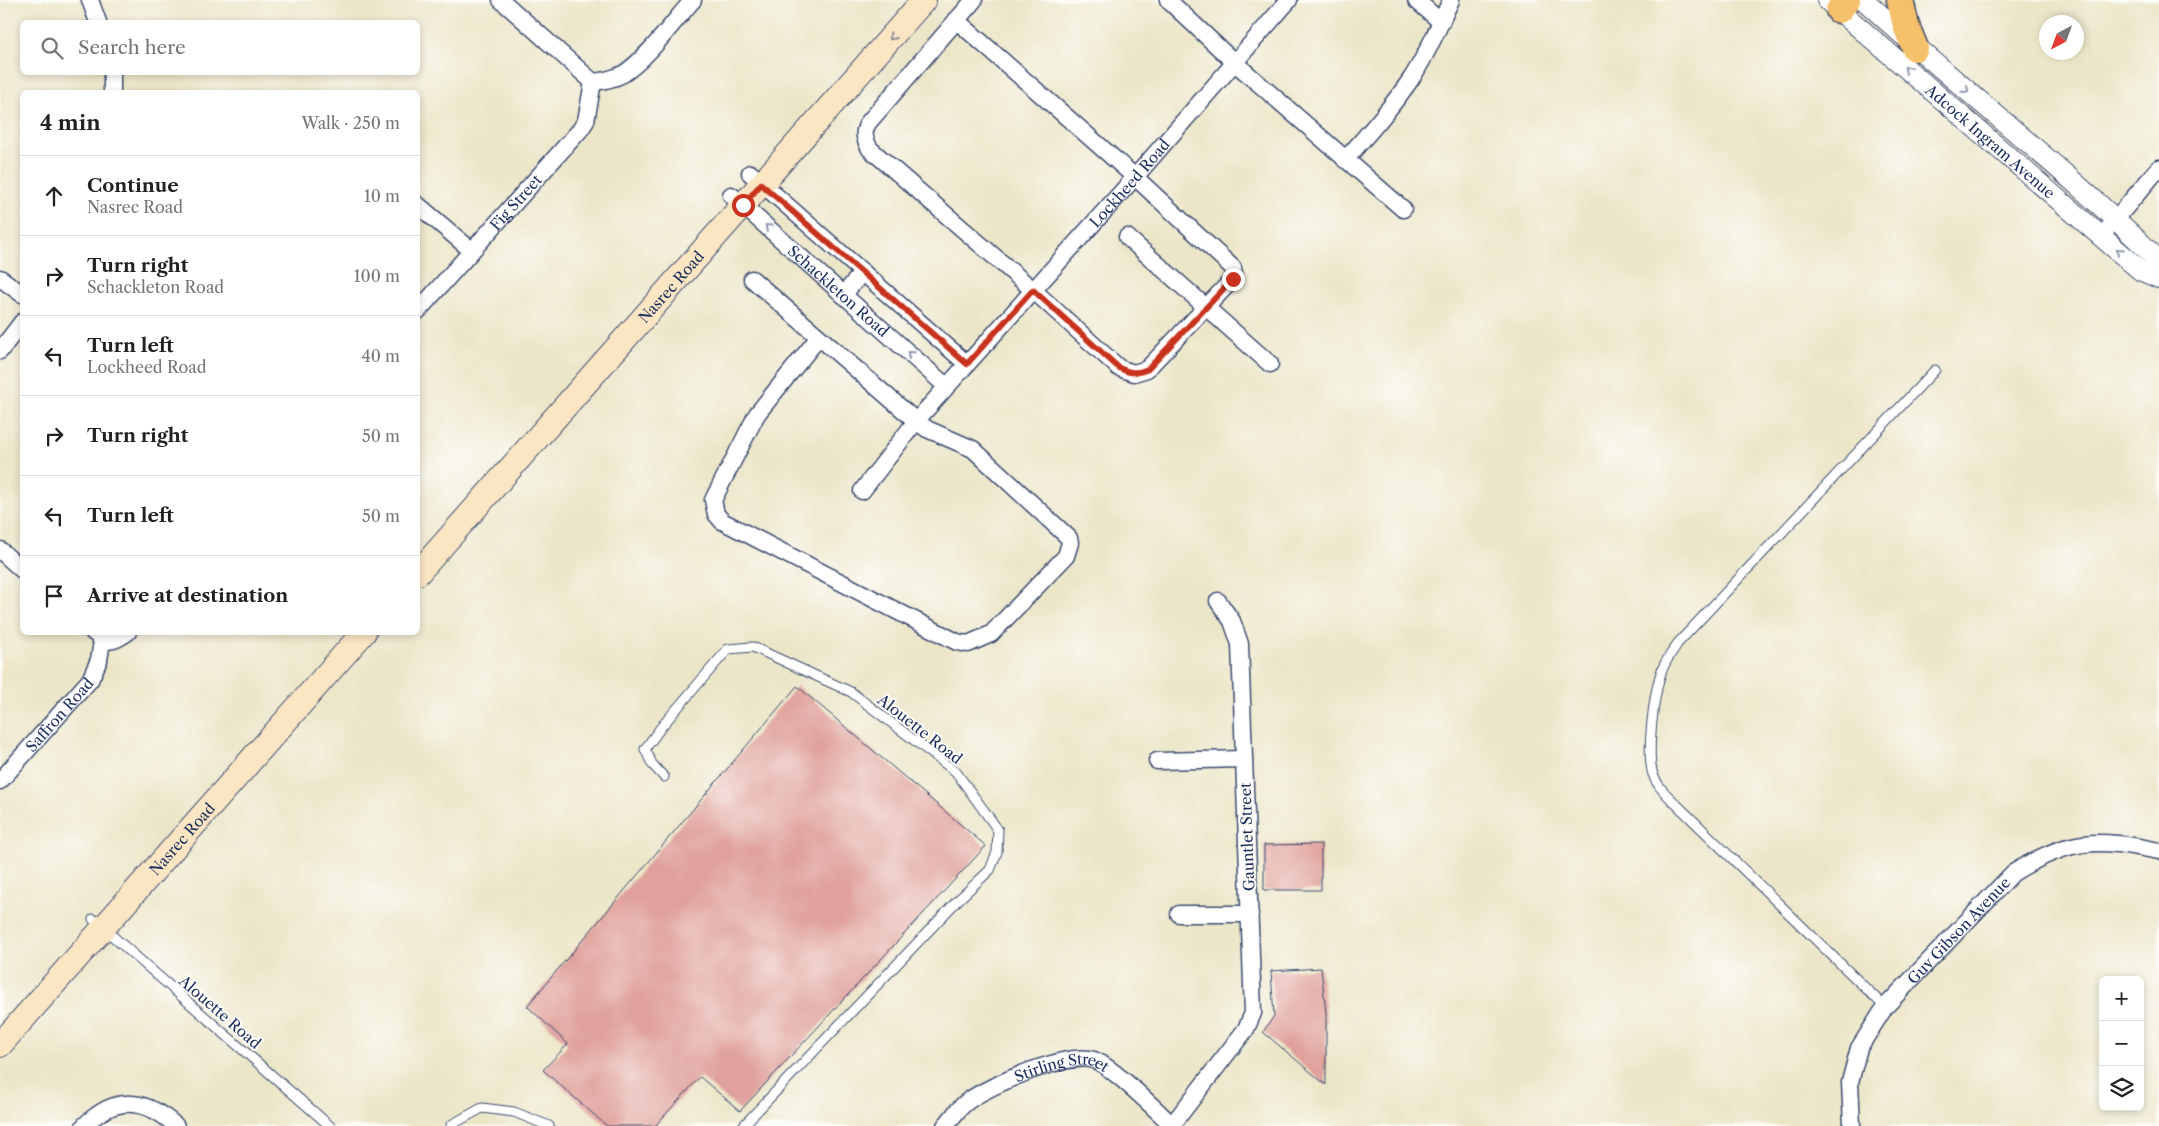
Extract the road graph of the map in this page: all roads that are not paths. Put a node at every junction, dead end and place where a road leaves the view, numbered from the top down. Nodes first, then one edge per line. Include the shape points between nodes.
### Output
1 (90, 0) edge
2 (501, 0) edge
3 (693, 0) edge
4 (903, 0) edge
5 (924, 0) edge
6 (974, 0) edge
7 (1168, 0) edge
8 (1289, 0) edge
9 (1416, 0) edge
10 (1451, 0) edge
11 (1864, 0) edge
12 (1900, 0) edge
13 (1838, 3) edge
14 (97, 20) edge
15 (956, 20) junction
16 (1441, 22) junction
17 (1916, 48) junction
18 (1234, 62) junction
19 (112, 75) edge
20 (592, 82) junction
21 (112, 90) edge
22 (1345, 160) junction
23 (2159, 168) edge
24 (1135, 177) junction
25 (756, 179) junction
26 (737, 200) junction
27 (420, 207) edge
28 (1403, 209) dead end
29 (2116, 219) junction
30 (2102, 236) junction
31 (1127, 237) dead end
32 (471, 250) junction
33 (2159, 264) edge
34 (863, 272) junction
35 (0, 278) edge
36 (2159, 278) edge
37 (752, 279) dead end
38 (1033, 290) junction
39 (20, 293) edge
40 (843, 295) junction
41 (1206, 308) junction
42 (420, 309) edge
43 (20, 325) edge
44 (819, 337) junction
45 (0, 351) edge
46 (967, 364) junction
47 (1270, 364) dead end
48 (1935, 370) dead end
49 (946, 386) junction
50 (916, 421) junction
51 (862, 491) dead end
52 (420, 549) edge
53 (0, 550) edge
54 (20, 568) edge
55 (420, 570) edge
56 (1218, 601) dead end
57 (122, 635) edge
58 (342, 635) edge
59 (361, 635) edge
60 (98, 637) edge
61 (1244, 759) junction
62 (1157, 761) dead end
63 (664, 778) dead end
64 (0, 781) edge
65 (2159, 851) edge
66 (1179, 914) dead end
67 (1250, 914) junction
68 (98, 924) junction
69 (1885, 1007) junction
70 (0, 1024) edge
71 (0, 1045) edge
72 (951, 1124) edge
73 (84, 1126) edge
74 (176, 1126) edge
75 (330, 1126) edge
76 (451, 1126) edge
77 (549, 1126) edge
78 (743, 1126) edge
79 (1173, 1126) edge
80 (1852, 1126) edge

1 - 14 street
2 - 20 street
3 - 20 street via 635,65 614,78
4 - 25 main road, Nasrec Road
5 -> 25 main road, Nasrec Road
6 - 15 street
7 - 18 street
8 - 18 street, Lockheed Road
9 - 16 street
10 - 16 street
11 - 17 street, Adcock Ingram Avenue
12 - 17 main road via 1906,26
30 -> 13 street, Adcock Ingram Avenue
15 - 24 street
15 - 38 street via 868,123 864,136 870,149
16 - 22 street via 1412,78
17 -> 29 street, Adcock Ingram Avenue
18 - 22 street
18 - 24 street, Lockheed Road
19 - 21 street
20 - 32 street, Fig Street via 586,121 580,130
22 - 28 street
23 - 29 street
24 - 38 street, Lockheed Road
24 - 41 street via 1233,268 1233,279
25 - 26 main road, Nasrec Road
25 - 34 street, Schackleton Road
40 -> 26 street, Schackleton Road
26 - 52 main road, Nasrec Road
26 - 55 main road, Nasrec Road
27 - 32 street
29 - 30 street
29 - 33 street, Adcock Ingram Avenue
36 -> 30 street, Adcock Ingram Avenue via 2140,270
31 - 41 street
32 - 42 street, Fig Street
34 - 40 street
34 - 46 street, Schackleton Road
35 - 39 street
37 - 44 street
38 - 41 street via 1119,368 1134,373 1148,369
38 - 46 street, Lockheed Road
49 -> 40 street, Schackleton Road
41 - 47 street
43 - 45 street
44 - 50 street
44 - 50 street via 757,414 713,500 716,514 722,521 844,584 957,642 968,644 991,634 1066,556 1070,542 1065,533 973,449
46 - 49 street, Lockheed Road
48 - 69 lane via 1678,643 1667,658 1658,683 1650,752 1657,784
49 - 50 street, Lockheed Road
50 - 51 street, Lockheed Road
53 - 54 street
56 - 61 street, Gauntlet Street via 1232,621 1240,644
57 - 60 street via 111,641
58 - 68 main road, Nasrec Road
59 - 68 main road, Nasrec Road
60 - 64 street, Saffron Road via 99,660 90,680
61 - 62 street
61 - 67 street, Gauntlet Street
63 - 78 lane, Alouette Road via 652,764 645,748 728,649 753,648 850,692 956,772 998,830 997,852 990,870
65 - 69 street, Guy Gibson Avenue via 2098,841 2078,844 2035,859 2013,873 1992,893
66 - 67 street
67 - 79 street, Gauntlet Street via 1254,1004 1251,1020
68 - 70 main road, Nasrec Road
68 - 71 main road, Nasrec Road
68 - 75 lane, Alouette Road
69 - 80 street, Guy Gibson Avenue via 1859,1048 1850,1082
72 - 79 street, Stirling Street via 966,1102 986,1089 1026,1072 1085,1058 1106,1067
73 - 74 street via 118,1104 137,1103 157,1111
76 - 77 lane via 482,1108 514,1112

